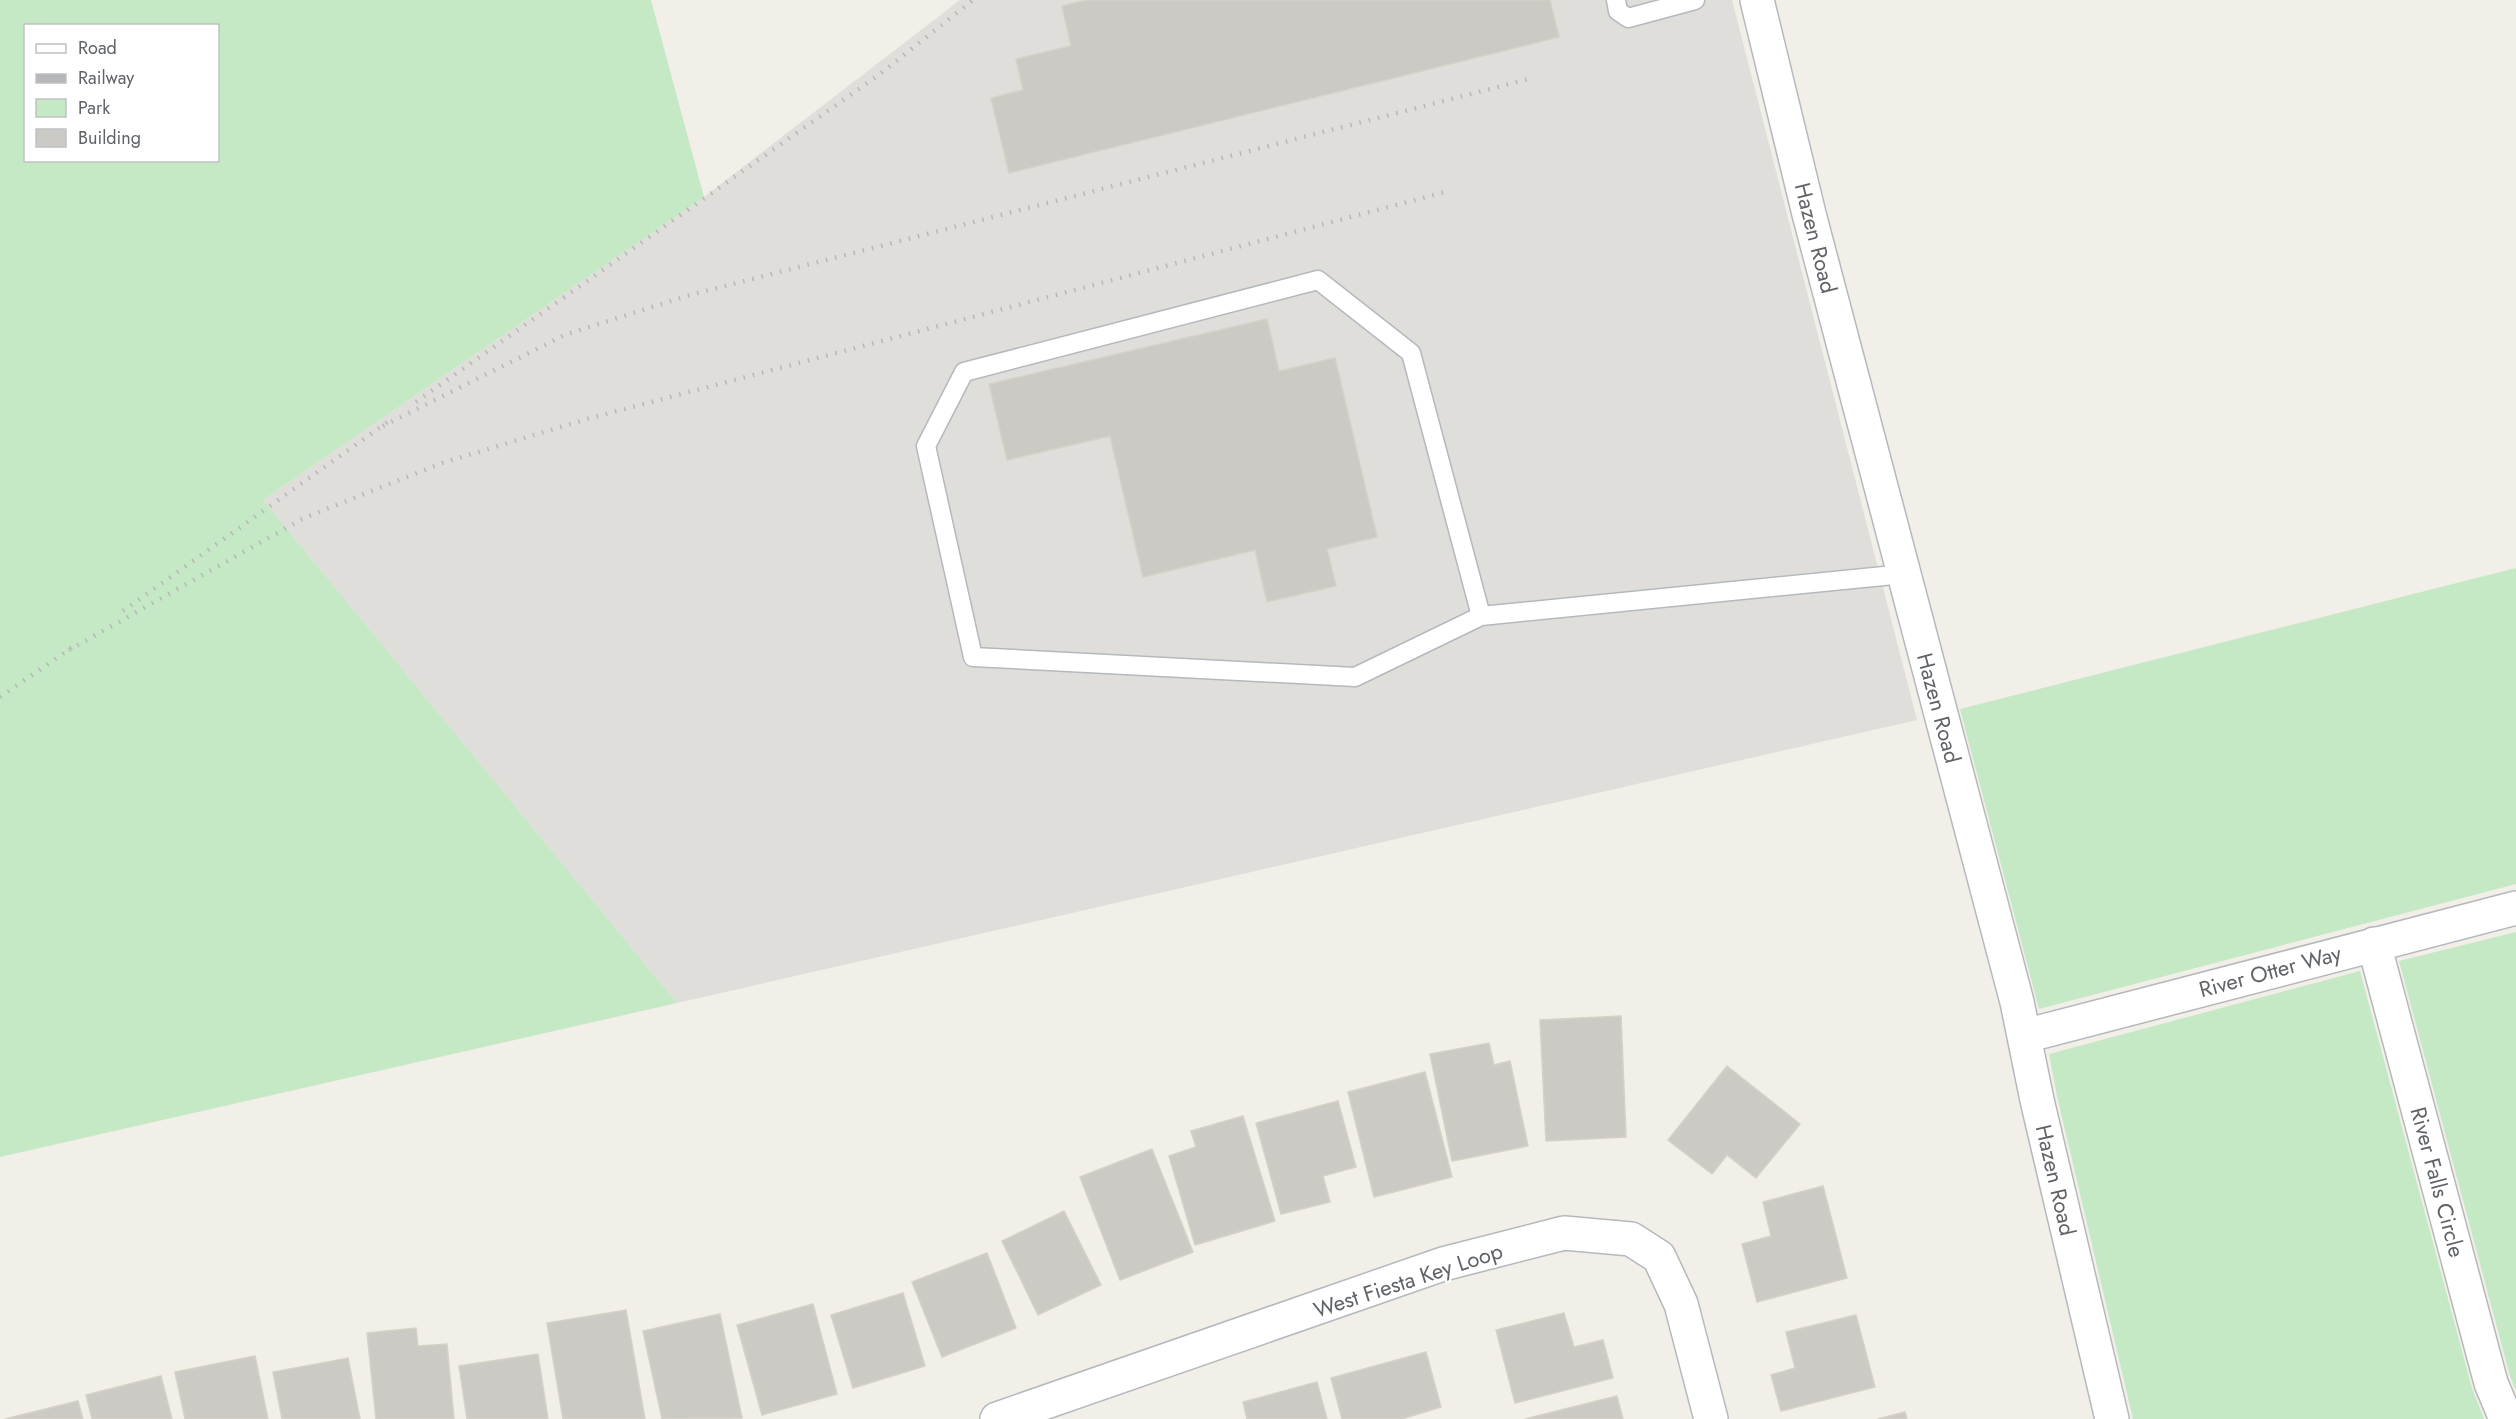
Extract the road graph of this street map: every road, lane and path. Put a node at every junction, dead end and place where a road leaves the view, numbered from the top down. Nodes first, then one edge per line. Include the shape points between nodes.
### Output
1 (1616, 0) edge
2 (1695, 0) edge
3 (1757, 0) edge
4 (1904, 574) junction
5 (1481, 616) junction
6 (2516, 908) edge
7 (2374, 944) junction
8 (2025, 1036) junction
9 (997, 1419) edge
10 (1711, 1419) edge
11 (2112, 1419) edge
12 (2506, 1419) edge

1 - 2 lane via 1618,10 1628,18
3 - 4 street, Hazen Road
4 - 5 lane
4 - 8 street, Hazen Road
5 - 5 lane via 1355,677 973,657 926,446 964,372 1318,280 1411,353
6 - 7 street, River Otter Way
7 - 8 street, River Otter Way
7 - 12 street, River Falls Circle via 2491,1383
8 - 11 street, Hazen Road
9 - 10 street, West Fiesta Key Loop via 1443,1264 1564,1233 1631,1239 1659,1257 1681,1304

